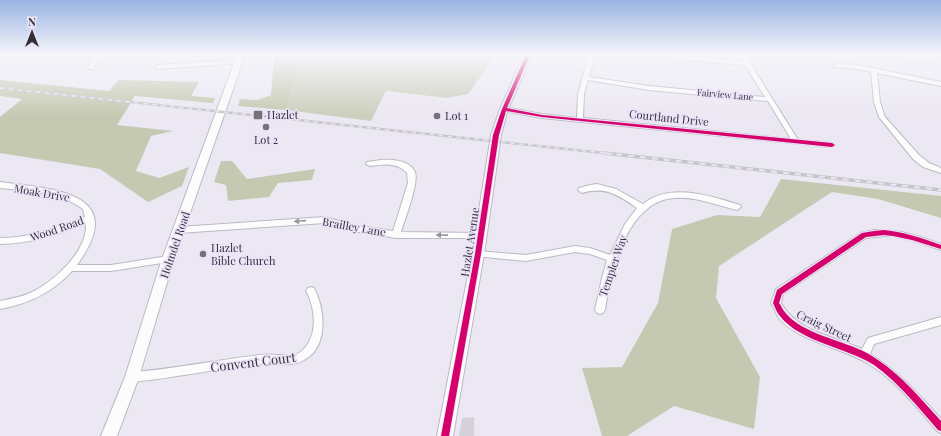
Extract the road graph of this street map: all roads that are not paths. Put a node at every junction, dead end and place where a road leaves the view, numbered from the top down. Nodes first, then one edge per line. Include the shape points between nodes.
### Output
1 (233, 75) edge
2 (519, 75) edge
3 (756, 75) edge
4 (874, 75) edge
5 (900, 75) edge
6 (586, 78) joint
7 (941, 84) edge
8 (770, 99) junction
9 (504, 109) junction
10 (580, 119) junction
11 (796, 141) junction
12 (832, 145) dead end
13 (370, 164) dead end
14 (941, 171) edge
15 (0, 185) edge
16 (582, 190) dead end
17 (641, 207) junction
18 (737, 207) dead end
19 (90, 218) junction
20 (179, 230) junction
21 (396, 235) junction
22 (481, 236) junction
23 (0, 241) edge
24 (941, 247) edge
25 (478, 254) junction
26 (168, 259) junction
27 (613, 259) junction
28 (71, 268) junction
29 (311, 291) dead end
30 (0, 305) edge
31 (600, 310) dead end
32 (941, 321) edge
33 (864, 355) junction
34 (132, 377) junction
35 (941, 427) edge
36 (110, 436) edge
37 (445, 436) edge

1 - 20 street, Holmdel Road
2 - 9 street, Hazlet Avenue
3 - 8 street
4 - 14 street via 876,102 882,116 916,157 926,165
5 - 7 street
6 - 8 street, Fairview Lane via 649,88
6 - 10 street via 581,94
8 - 11 street
9 - 10 street, Courtland Drive
9 - 22 street, Hazlet Avenue via 496,135
10 - 11 street, Courtland Drive
11 - 12 street, Courtland Drive
13 - 21 street via 394,162 402,164 411,172 412,182
15 - 19 street, Moak Drive via 72,197 86,207
16 - 17 street via 595,187 608,189
17 - 18 street, Templer Way via 655,198 673,195 702,198
17 - 27 street, Templer Way via 626,228
19 - 23 street, Wood Road via 36,238
19 - 28 street via 91,230 88,240
21 -> 20 street, Brailley Lane via 325,220
20 - 26 street, Holmdel Road
22 -> 21 street, Brailley Lane
22 - 25 street, Hazlet Avenue
24 - 33 street, Craig Street via 898,234 884,232 864,235 779,292 776,303 778,310 787,320
25 - 27 street via 526,258 575,249
25 - 37 street, Hazlet Avenue
26 - 28 street via 110,268
26 - 34 street, Holmdel Road
27 - 31 street, Templer Way
28 - 30 street via 58,281 34,296 16,303
29 - 34 street, Convent Court via 318,305 315,340 310,350 299,358 263,359
32 - 33 street via 871,341
33 - 35 street, Craig Street via 893,374
34 - 36 street, Holmdel Road

